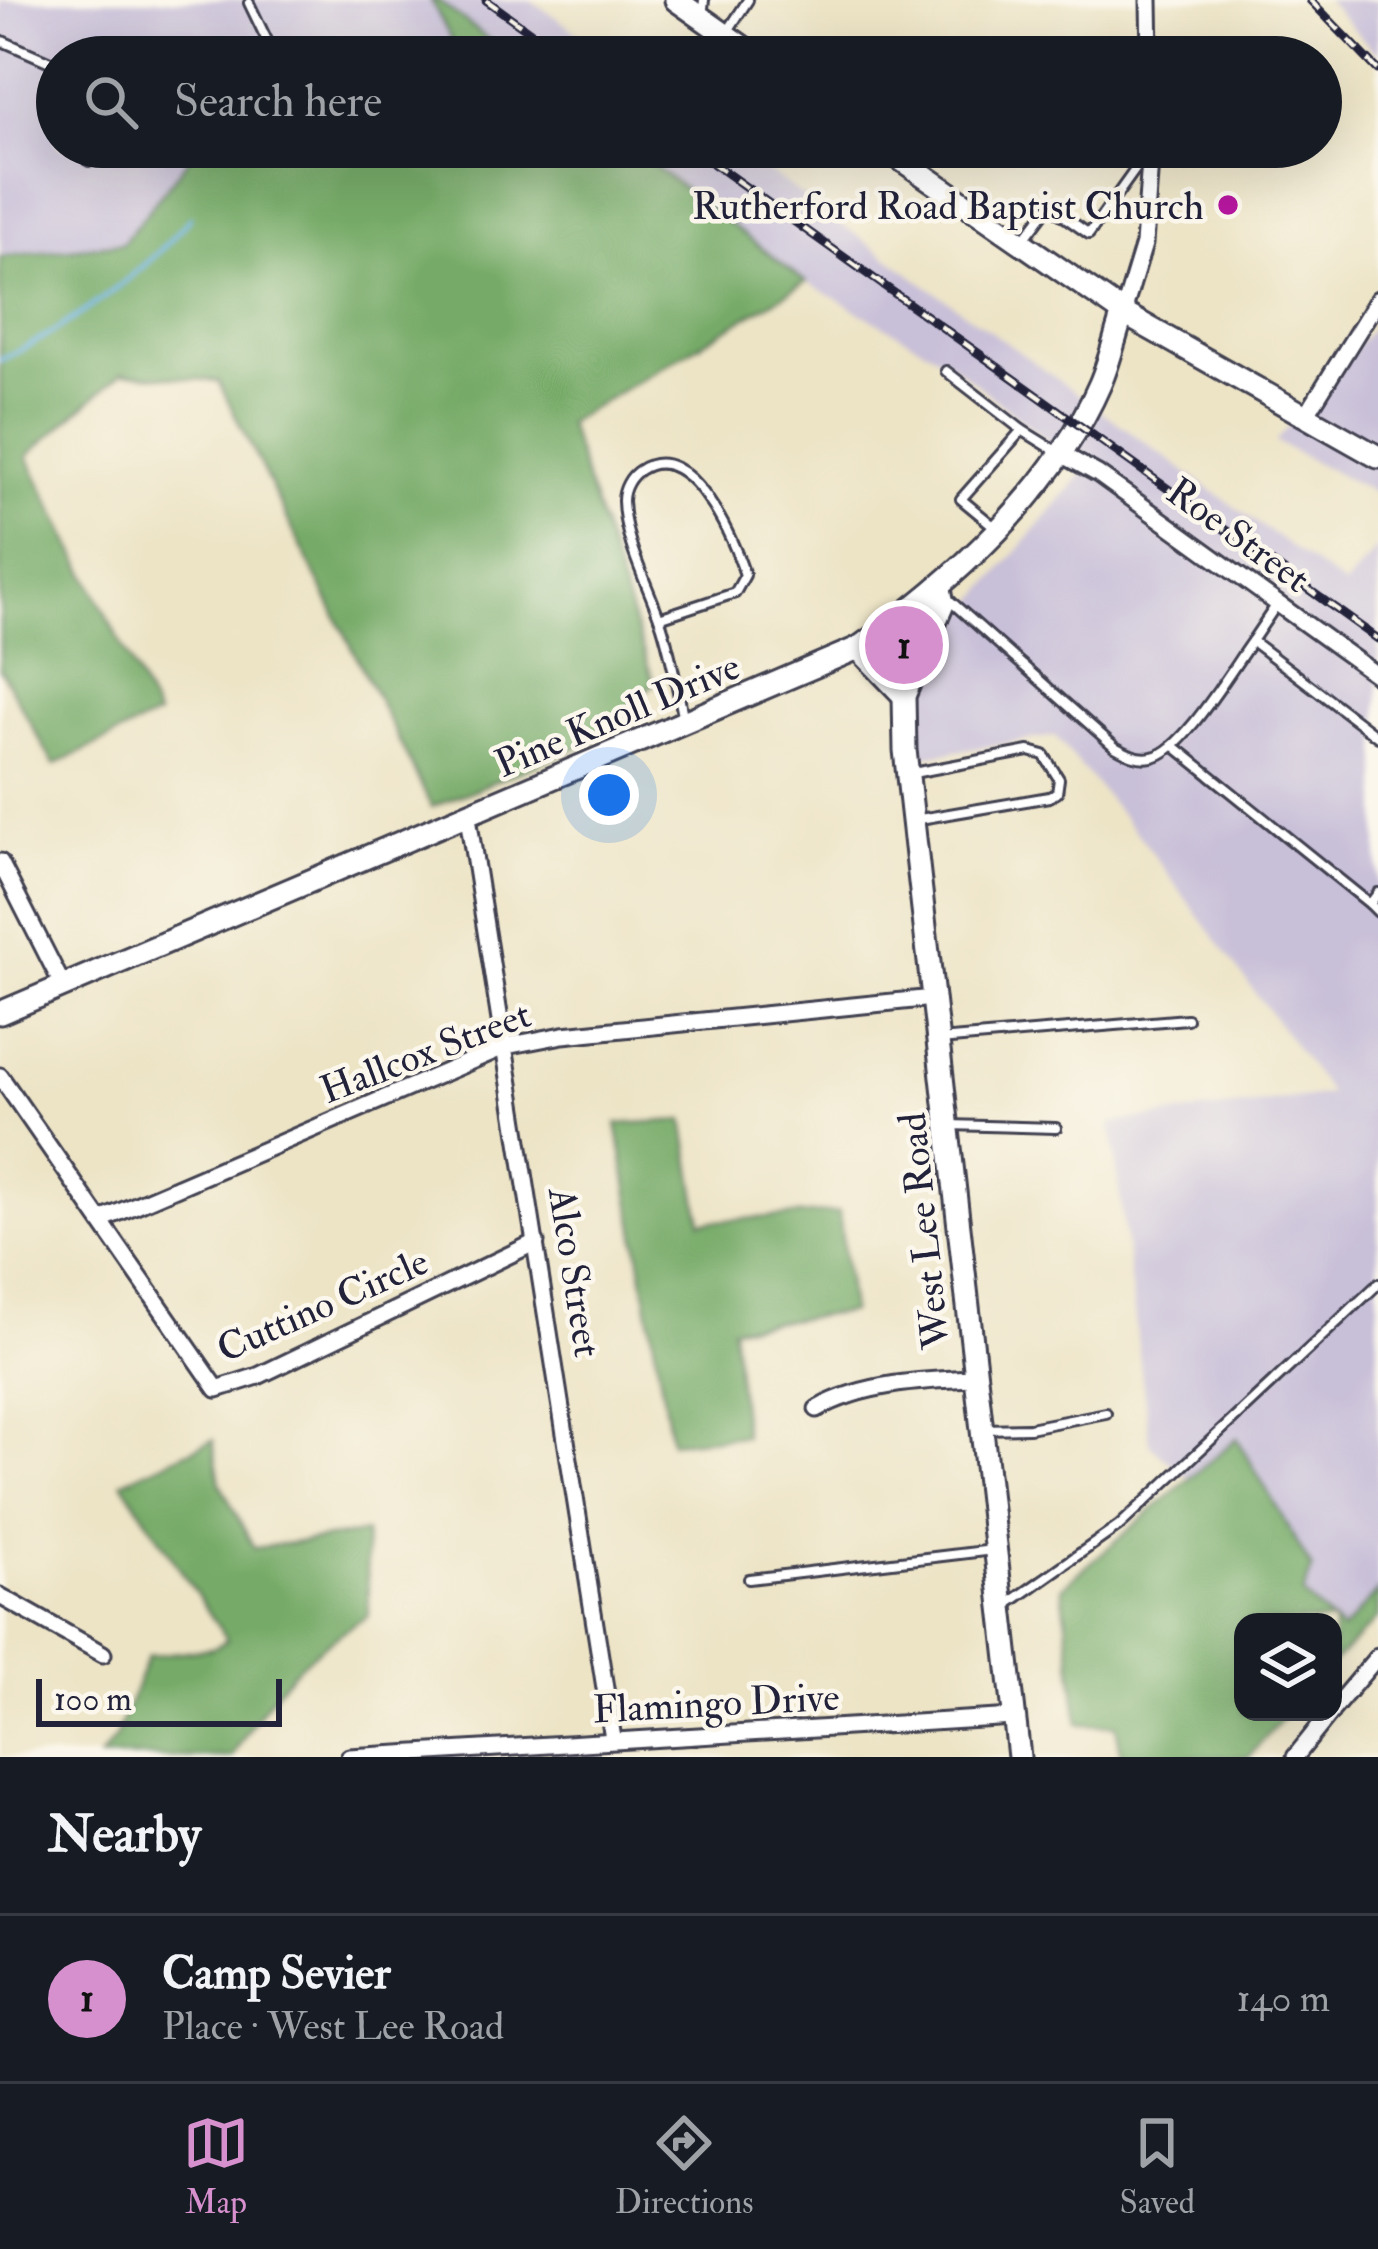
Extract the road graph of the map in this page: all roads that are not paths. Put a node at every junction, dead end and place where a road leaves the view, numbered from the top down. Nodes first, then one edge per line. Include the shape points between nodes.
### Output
1 (676, 0) edge
2 (748, 0) edge
3 (1149, 0) edge
4 (249, 3) edge
5 (703, 9) edge
6 (725, 34) junction
7 (265, 36) edge
8 (728, 36) edge
9 (1150, 36) edge
10 (0, 40) edge
11 (36, 56) edge
12 (913, 168) edge
13 (1136, 168) edge
14 (1149, 168) edge
15 (1020, 244) junction
16 (1378, 299) edge
17 (1123, 313) junction
18 (946, 371) dead end
19 (1305, 417) junction
20 (1022, 430) junction
21 (1058, 452) junction
22 (1378, 457) edge
23 (998, 530) junction
24 (940, 589) junction
25 (1278, 603) junction
26 (659, 617) junction
27 (1252, 640) junction
28 (858, 648) junction
29 (1378, 676) edge
30 (904, 696) junction
31 (685, 724) junction
32 (1378, 736) edge
33 (1174, 746) junction
34 (907, 774) junction
35 (468, 817) junction
36 (913, 821) junction
37 (0, 862) edge
38 (1378, 893) edge
39 (1374, 908) edge
40 (64, 986) junction
41 (933, 998) junction
42 (0, 1013) edge
43 (1187, 1018) dead end
44 (938, 1040) junction
45 (506, 1046) junction
46 (0, 1076) edge
47 (947, 1125) junction
48 (1056, 1128) dead end
49 (101, 1220) junction
50 (536, 1242) junction
51 (1378, 1284) edge
52 (975, 1378) junction
53 (817, 1409) dead end
54 (1106, 1413) dead end
55 (981, 1429) junction
56 (994, 1550) junction
57 (749, 1579) dead end
58 (0, 1596) edge
59 (1002, 1608) junction
60 (103, 1654) dead end
61 (1378, 1656) edge
62 (1342, 1699) edge
63 (1015, 1717) junction
64 (1324, 1721) edge
65 (614, 1739) junction
66 (349, 1757) edge
67 (1019, 1757) edge
68 (1295, 1757) edge

1 - 5 street
2 - 6 lane
3 - 9 street
4 - 7 lane
5 - 6 street
6 - 8 street
10 - 11 lane
12 - 15 street
13 - 15 lane via 1089,234 1049,206
14 - 17 street via 1144,244
15 - 17 street
16 - 19 street
17 - 19 street
17 - 21 street, Pine Knoll Drive via 1100,384
18 - 20 lane
19 - 22 street
20 - 21 lane
20 - 23 lane via 961,499
21 - 23 street, Pine Knoll Drive
21 - 25 street, Roe Street
23 - 24 street, Pine Knoll Drive
24 - 28 street, Pine Knoll Drive
24 - 30 street, West Lee Road via 943,604
24 - 33 lane via 1114,747 1152,758
25 - 27 lane
25 - 29 street, Roe Street
26 - 26 lane via 622,494 641,469 657,463 693,479 745,574 735,593
26 - 31 lane
27 - 32 lane
27 - 33 lane
28 - 30 street
28 - 31 street, Pine Knoll Drive
30 - 34 street, West Lee Road
31 - 35 street, Pine Knoll Drive
33 - 39 lane
34 - 36 street, West Lee Road
34 - 36 lane via 1029,751 1043,755 1059,778 1049,797
35 - 40 street, Pine Knoll Drive
35 - 45 street, Alco Street
36 - 41 street, West Lee Road
37 - 40 street
38 - 39 lane
40 - 42 street, Pine Knoll Drive
41 - 44 street, West Lee Road
41 - 45 street, Hallcox Street
43 - 44 lane
44 - 47 street, West Lee Road
45 - 49 street, Hallcox Street
45 - 50 street, Alco Street
46 - 49 street, Cuttino Circle
47 - 48 lane
47 - 52 street, West Lee Road
49 - 50 street, Cuttino Circle via 212,1383 225,1390
50 - 65 street, Alco Street
51 - 59 lane via 1119,1526
52 - 53 street via 853,1393
52 - 55 street, West Lee Road
54 - 55 lane
55 - 56 street, West Lee Road
56 - 57 lane
56 - 59 street, West Lee Road
58 - 60 street
59 - 63 street, West Lee Road
61 - 62 street
63 - 65 street, Flamingo Drive
63 - 67 street, West Lee Road
64 - 68 street
65 - 66 street, Flamingo Drive

